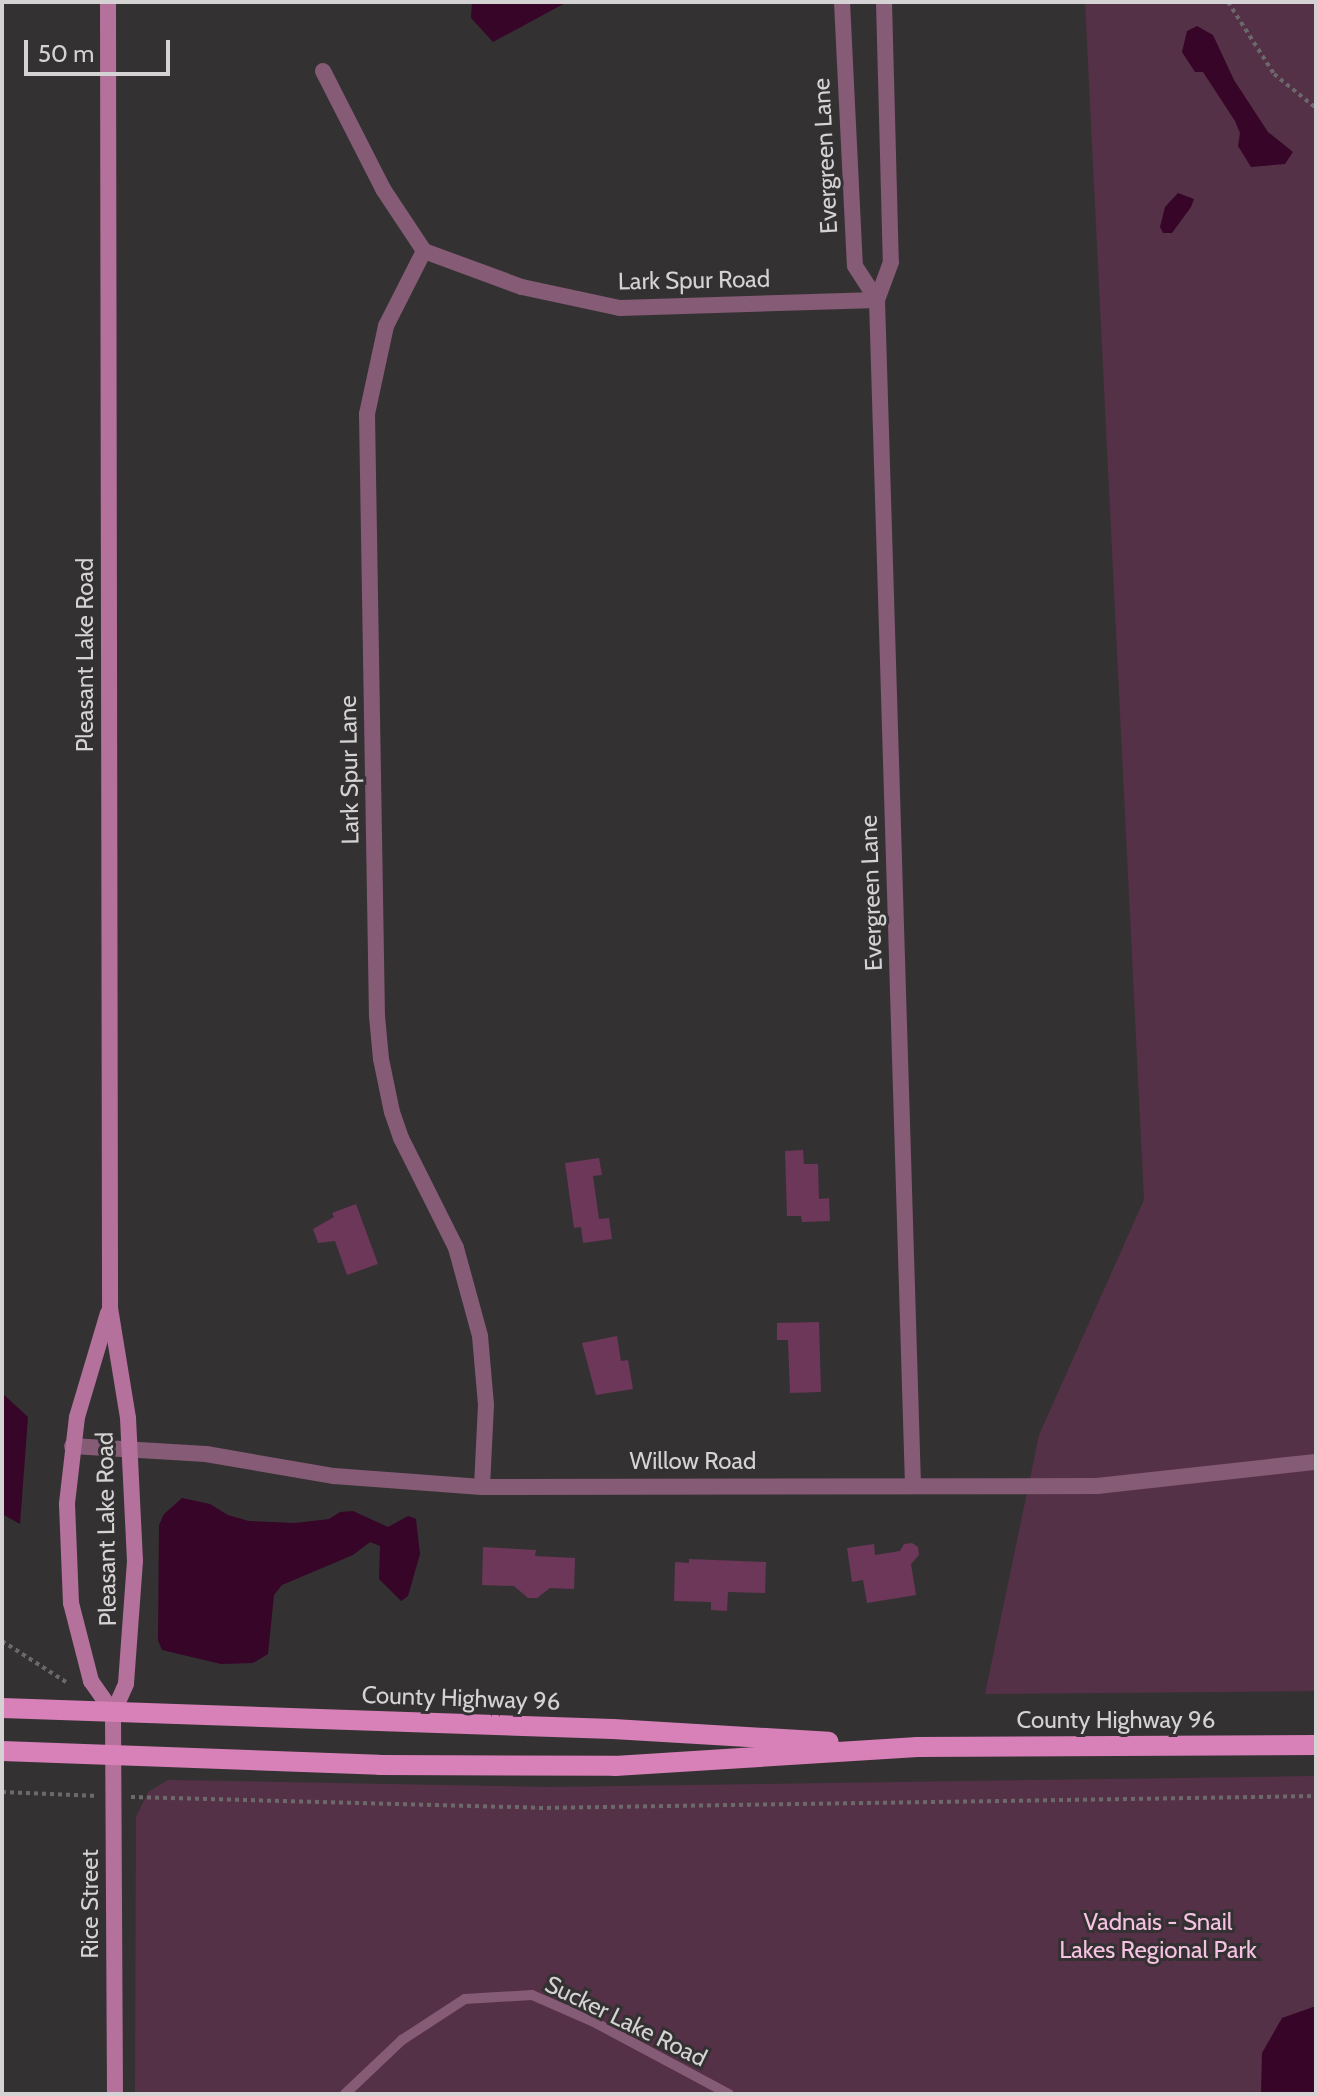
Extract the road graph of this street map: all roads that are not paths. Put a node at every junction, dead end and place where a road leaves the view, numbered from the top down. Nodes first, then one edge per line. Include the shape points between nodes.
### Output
1 (108, 2) edge
2 (842, 2) edge
3 (884, 2) edge
4 (323, 71) dead end
5 (424, 251) junction
6 (877, 300) junction
7 (110, 1308) junction
8 (72, 1446) junction
9 (132, 1451) junction
10 (1316, 1462) edge
11 (913, 1484) junction
12 (482, 1487) junction
13 (2, 1708) edge
14 (113, 1713) junction
15 (1316, 1745) edge
16 (917, 1747) junction
17 (2, 1751) edge
18 (114, 1756) junction
19 (115, 2094) edge
20 (345, 2094) edge
21 (729, 2094) edge

1 - 7 street, Pleasant Lake Road
2 - 6 street, Evergreen Lane via 855,266
3 - 6 street, Evergreen Lane via 891,262
4 - 5 street via 383,189
5 - 6 street, Lark Spur Road via 516,286 620,308
5 - 12 street, Lark Spur Lane via 386,326 367,414 377,1016 381,1059 401,1138 456,1248 471,1292 486,1382
6 - 11 street, Evergreen Lane
7 - 8 street, Pleasant Lake Road
7 - 9 street, Pleasant Lake Road
8 - 9 street, Willow Road
8 - 14 street, Pleasant Lake Road via 67,1504 71,1603 91,1681
9 - 12 street, Willow Road via 206,1454 334,1476
9 - 14 street, Pleasant Lake Road via 134,1603 126,1684
10 - 11 street, Willow Road via 1097,1486
11 - 12 street, Willow Road
13 - 14 main road, County Highway 96
14 - 16 main road, County Highway 96 via 613,1729
14 - 18 street, Rice Street
15 - 16 main road, County Highway 96
16 - 18 main road, County Highway 96 via 615,1766
17 - 18 main road, County Highway 96
18 - 19 street, Rice Street
20 - 21 lane, Sucker Lake Road via 402,2040 465,1999 532,1995

